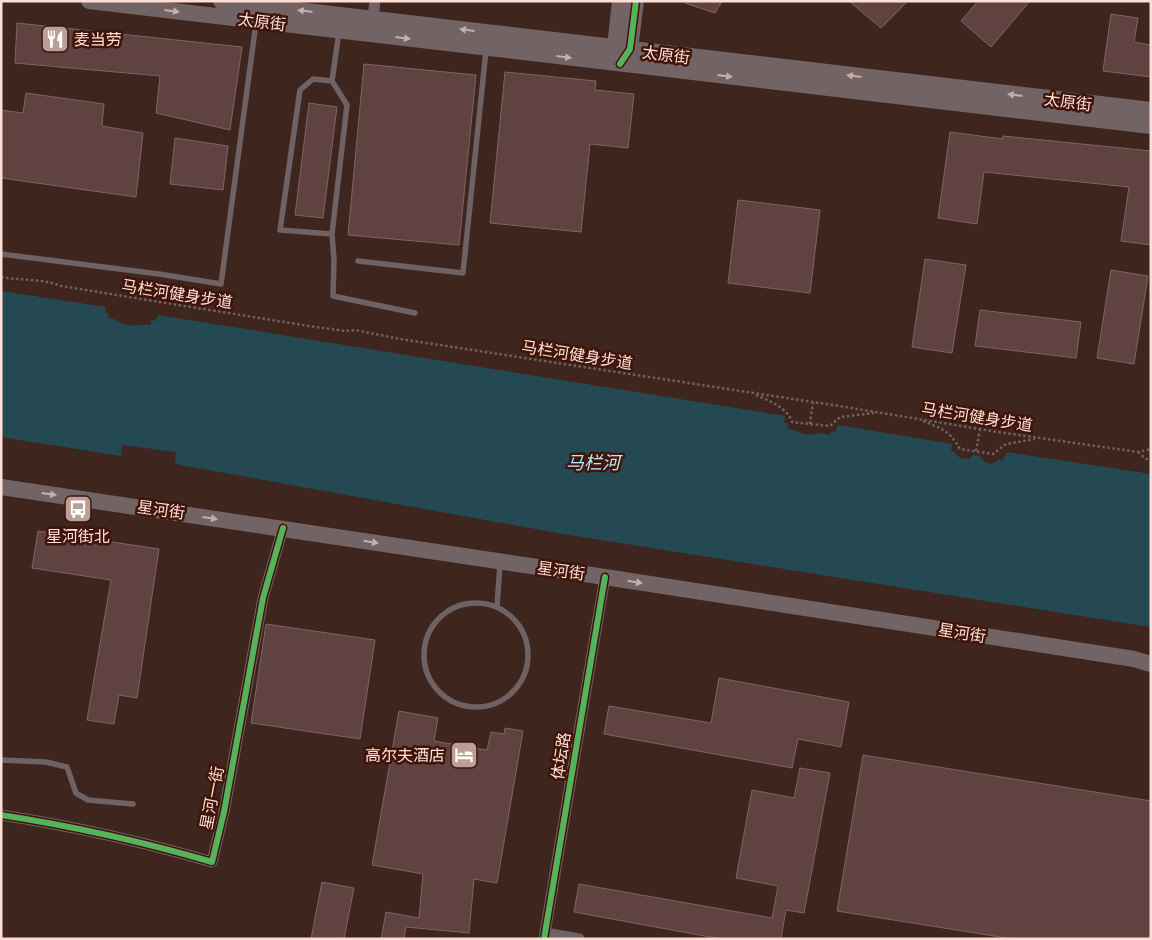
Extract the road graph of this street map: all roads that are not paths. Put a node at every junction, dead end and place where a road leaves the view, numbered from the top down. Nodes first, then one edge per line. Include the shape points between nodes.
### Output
1 (221, 1) edge
2 (375, 1) edge
3 (620, 1) edge
4 (636, 1) edge
5 (99, 2) edge
6 (257, 13) junction
7 (341, 23) junction
8 (372, 27) junction
9 (487, 40) junction
10 (622, 48) junction
11 (620, 64) junction
12 (332, 81) junction
13 (1151, 110) edge
14 (1151, 126) edge
15 (332, 234) junction
16 (1, 254) edge
17 (358, 261) dead end
18 (415, 313) dead end
19 (1, 487) edge
20 (282, 528) junction
21 (500, 562) junction
22 (605, 577) junction
23 (497, 607) junction
24 (1151, 664) edge
25 (1, 760) edge
26 (133, 804) dead end
27 (1, 815) edge
28 (545, 936) edge
29 (579, 939) edge

1 - 6 main road, 太原街
2 - 8 street
3 - 10 main road
4 - 10 main road
5 -> 6 main road, 太原街
6 - 7 main road, 太原街
6 - 16 lane via 221,284
7 - 8 main road, 太原街
7 - 12 lane
8 - 9 main road, 太原街
9 - 10 main road, 太原街
9 -> 11 main road, 太原街
9 - 17 lane via 463,273
10 - 11 main road
13 -> 10 main road, 太原街
11 -> 14 main road, 太原街
12 - 15 lane via 347,105
12 - 15 lane via 313,80 300,90 280,230
15 - 18 lane via 333,296
19 -> 20 main road, 星河街
20 -> 21 main road, 星河街
20 - 27 street, 星河一街 via 263,598 212,862 165,848
21 - 22 main road, 星河街
21 - 23 lane
22 -> 24 main road, 星河街
22 - 28 street, 体坛路
23 - 23 lane via 512,616 528,647 522,680 496,704 462,706 434,687 426,671 423,654 426,637 434,622 463,604
25 - 26 lane via 46,762 67,767 76,793 88,800
28 - 29 street

